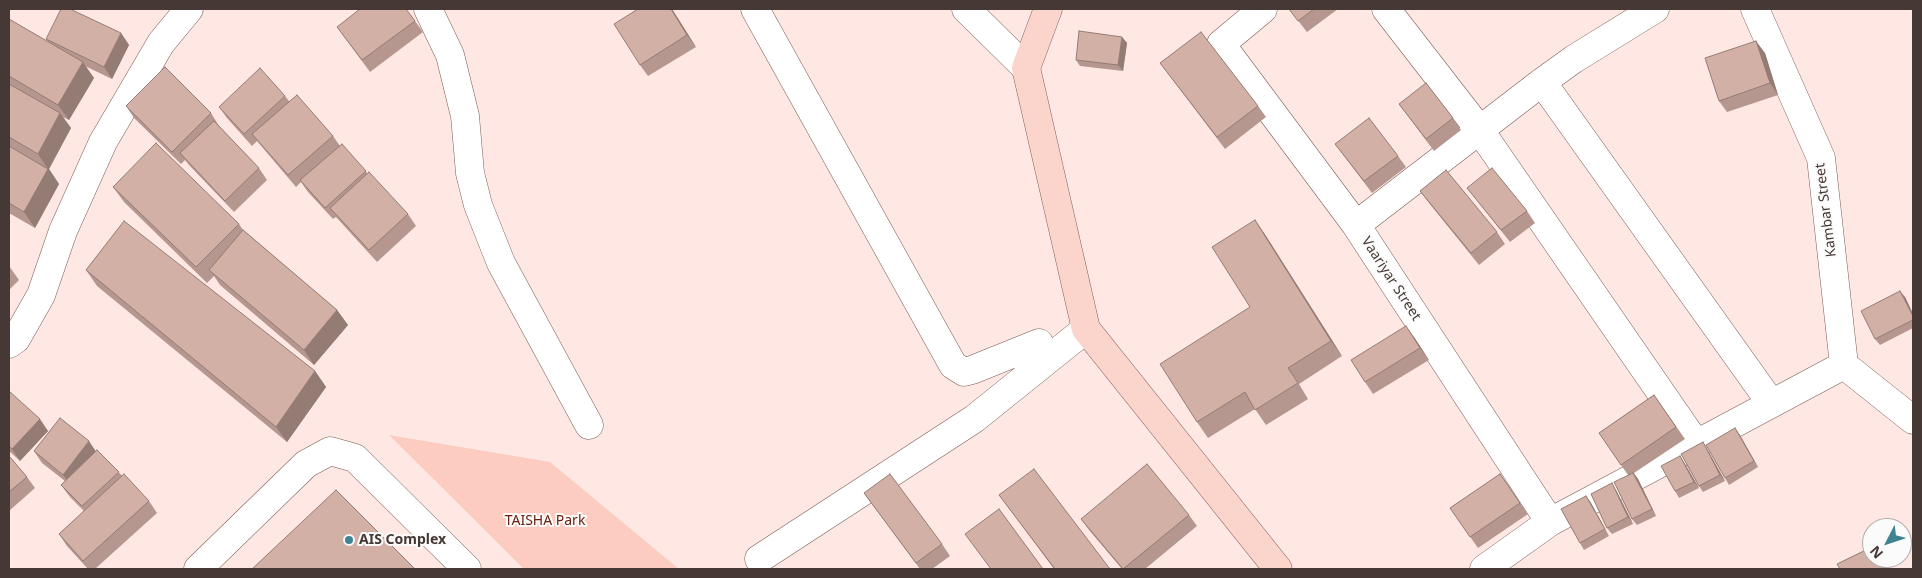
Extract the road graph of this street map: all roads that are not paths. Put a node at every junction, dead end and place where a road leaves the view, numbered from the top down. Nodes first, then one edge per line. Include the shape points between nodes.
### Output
1 (189, 9) edge
2 (428, 9) edge
3 (755, 9) edge
4 (966, 9) edge
5 (1048, 9) edge
6 (1263, 9) edge
7 (1386, 9) edge
8 (1656, 9) edge
9 (1754, 9) edge
10 (1026, 68) junction
11 (1542, 82) junction
12 (1479, 129) junction
13 (1356, 225) junction
14 (1086, 329) junction
15 (1039, 343) dead end
16 (9, 344) edge
17 (1844, 365) junction
18 (1771, 403) junction
19 (1913, 420) edge
20 (589, 425) dead end
21 (1697, 445) junction
22 (1550, 522) junction
23 (760, 559) dead end
24 (198, 569) edge
25 (467, 569) edge
26 (1278, 569) edge
27 (1484, 569) edge

1 - 16 street via 161,43 103,142 63,231 40,295 16,339
2 - 20 street via 450,54 465,116 470,173 478,205 501,263
3 - 15 street via 953,365 964,372 972,370
4 - 10 street
5 - 10 street
6 - 13 street, Vaariyar Street via 1221,44
7 - 12 street
8 - 11 street
9 - 17 street, Kambar Street via 1821,158
10 - 14 street
11 - 12 street
11 - 18 street
12 - 13 street
12 - 21 street
13 - 22 street, Vaariyar Street
14 - 23 street via 974,419
14 - 26 street
17 - 18 street
17 - 19 street
18 - 21 street
21 - 22 street
22 - 27 street
24 - 25 street via 306,464 330,451 355,458

